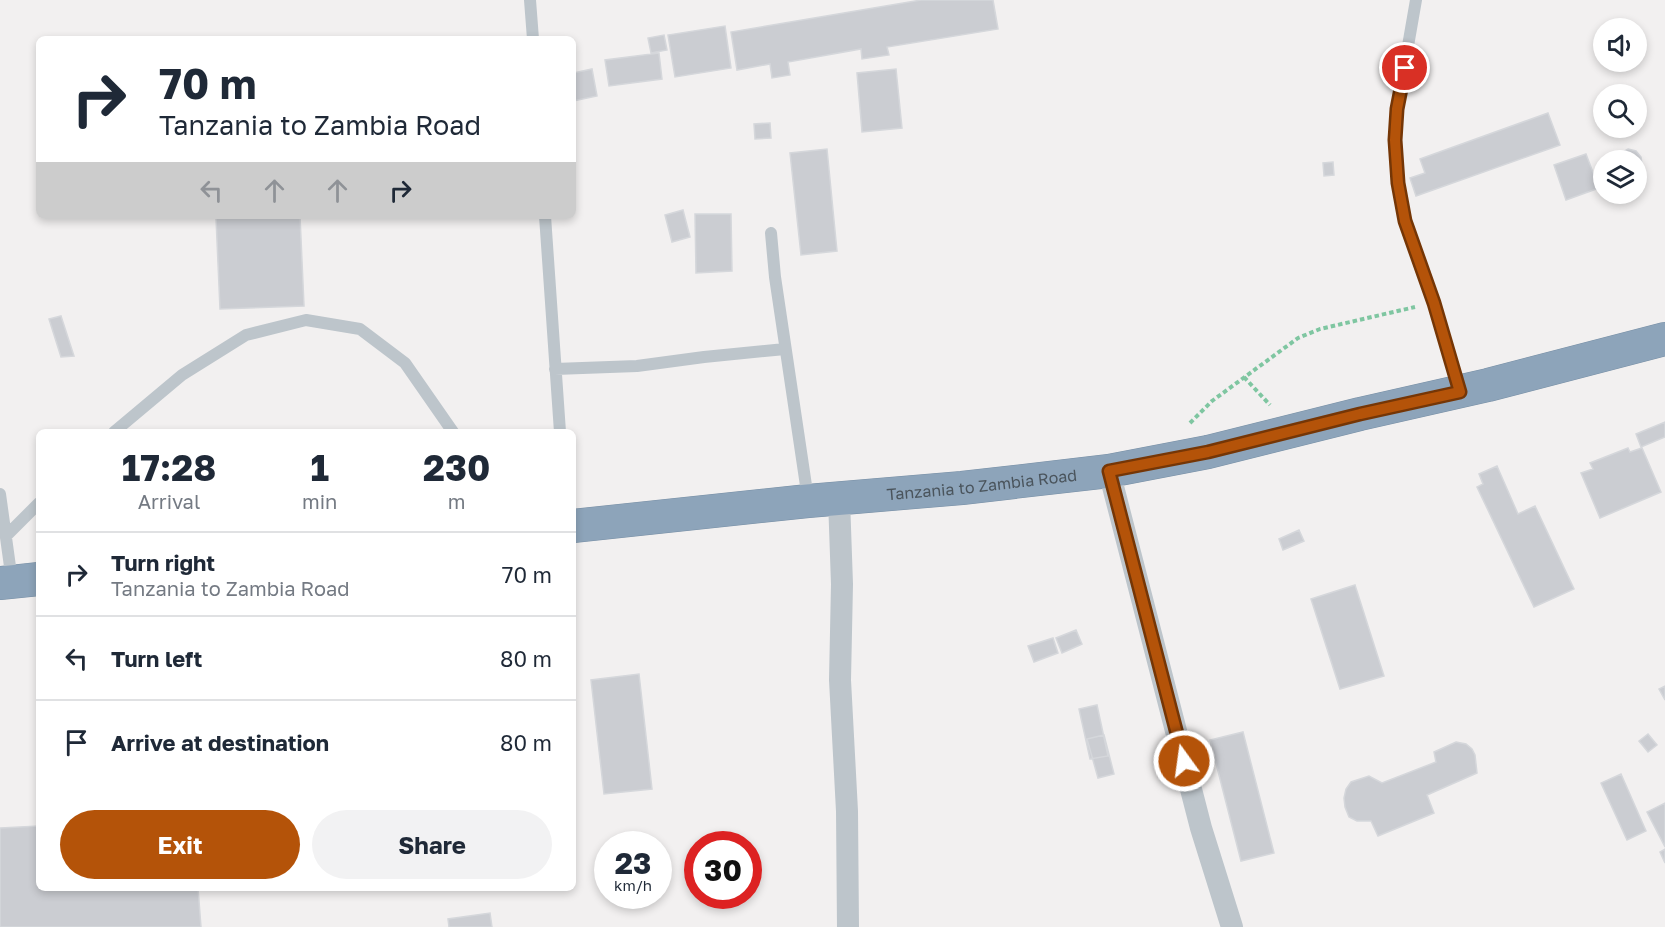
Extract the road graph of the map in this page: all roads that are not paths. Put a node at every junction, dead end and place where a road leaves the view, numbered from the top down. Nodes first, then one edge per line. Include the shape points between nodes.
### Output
1 (530, 0) edge
2 (1416, 0) edge
3 (533, 36) edge
4 (545, 219) edge
5 (771, 232) dead end
6 (1665, 339) edge
7 (785, 349) junction
8 (555, 369) junction
9 (1460, 392) junction
10 (118, 429) edge
11 (451, 429) edge
12 (560, 429) edge
13 (1109, 471) junction
14 (0, 495) edge
15 (824, 500) junction
16 (36, 507) edge
17 (576, 526) edge
18 (6, 536) junction
19 (17, 582) edge
20 (848, 927) edge
21 (1232, 927) edge

1 - 3 lane
2 - 9 lane via 1397,109 1398,183 1405,221
4 - 8 lane
5 - 7 lane
6 - 9 highway, Tanzania to Zambia Road
7 - 8 lane via 637,366
7 - 15 lane
8 - 12 lane
9 - 13 highway, Tanzania to Zambia Road via 1208,452
10 - 11 lane via 182,375 246,335 306,320 360,329 405,363
13 - 15 highway, Tanzania to Zambia Road
13 - 21 street via 1201,828
14 - 18 lane
15 - 17 highway, Tanzania to Zambia Road
15 - 20 street via 842,584 840,680
16 - 18 lane
18 - 19 lane

